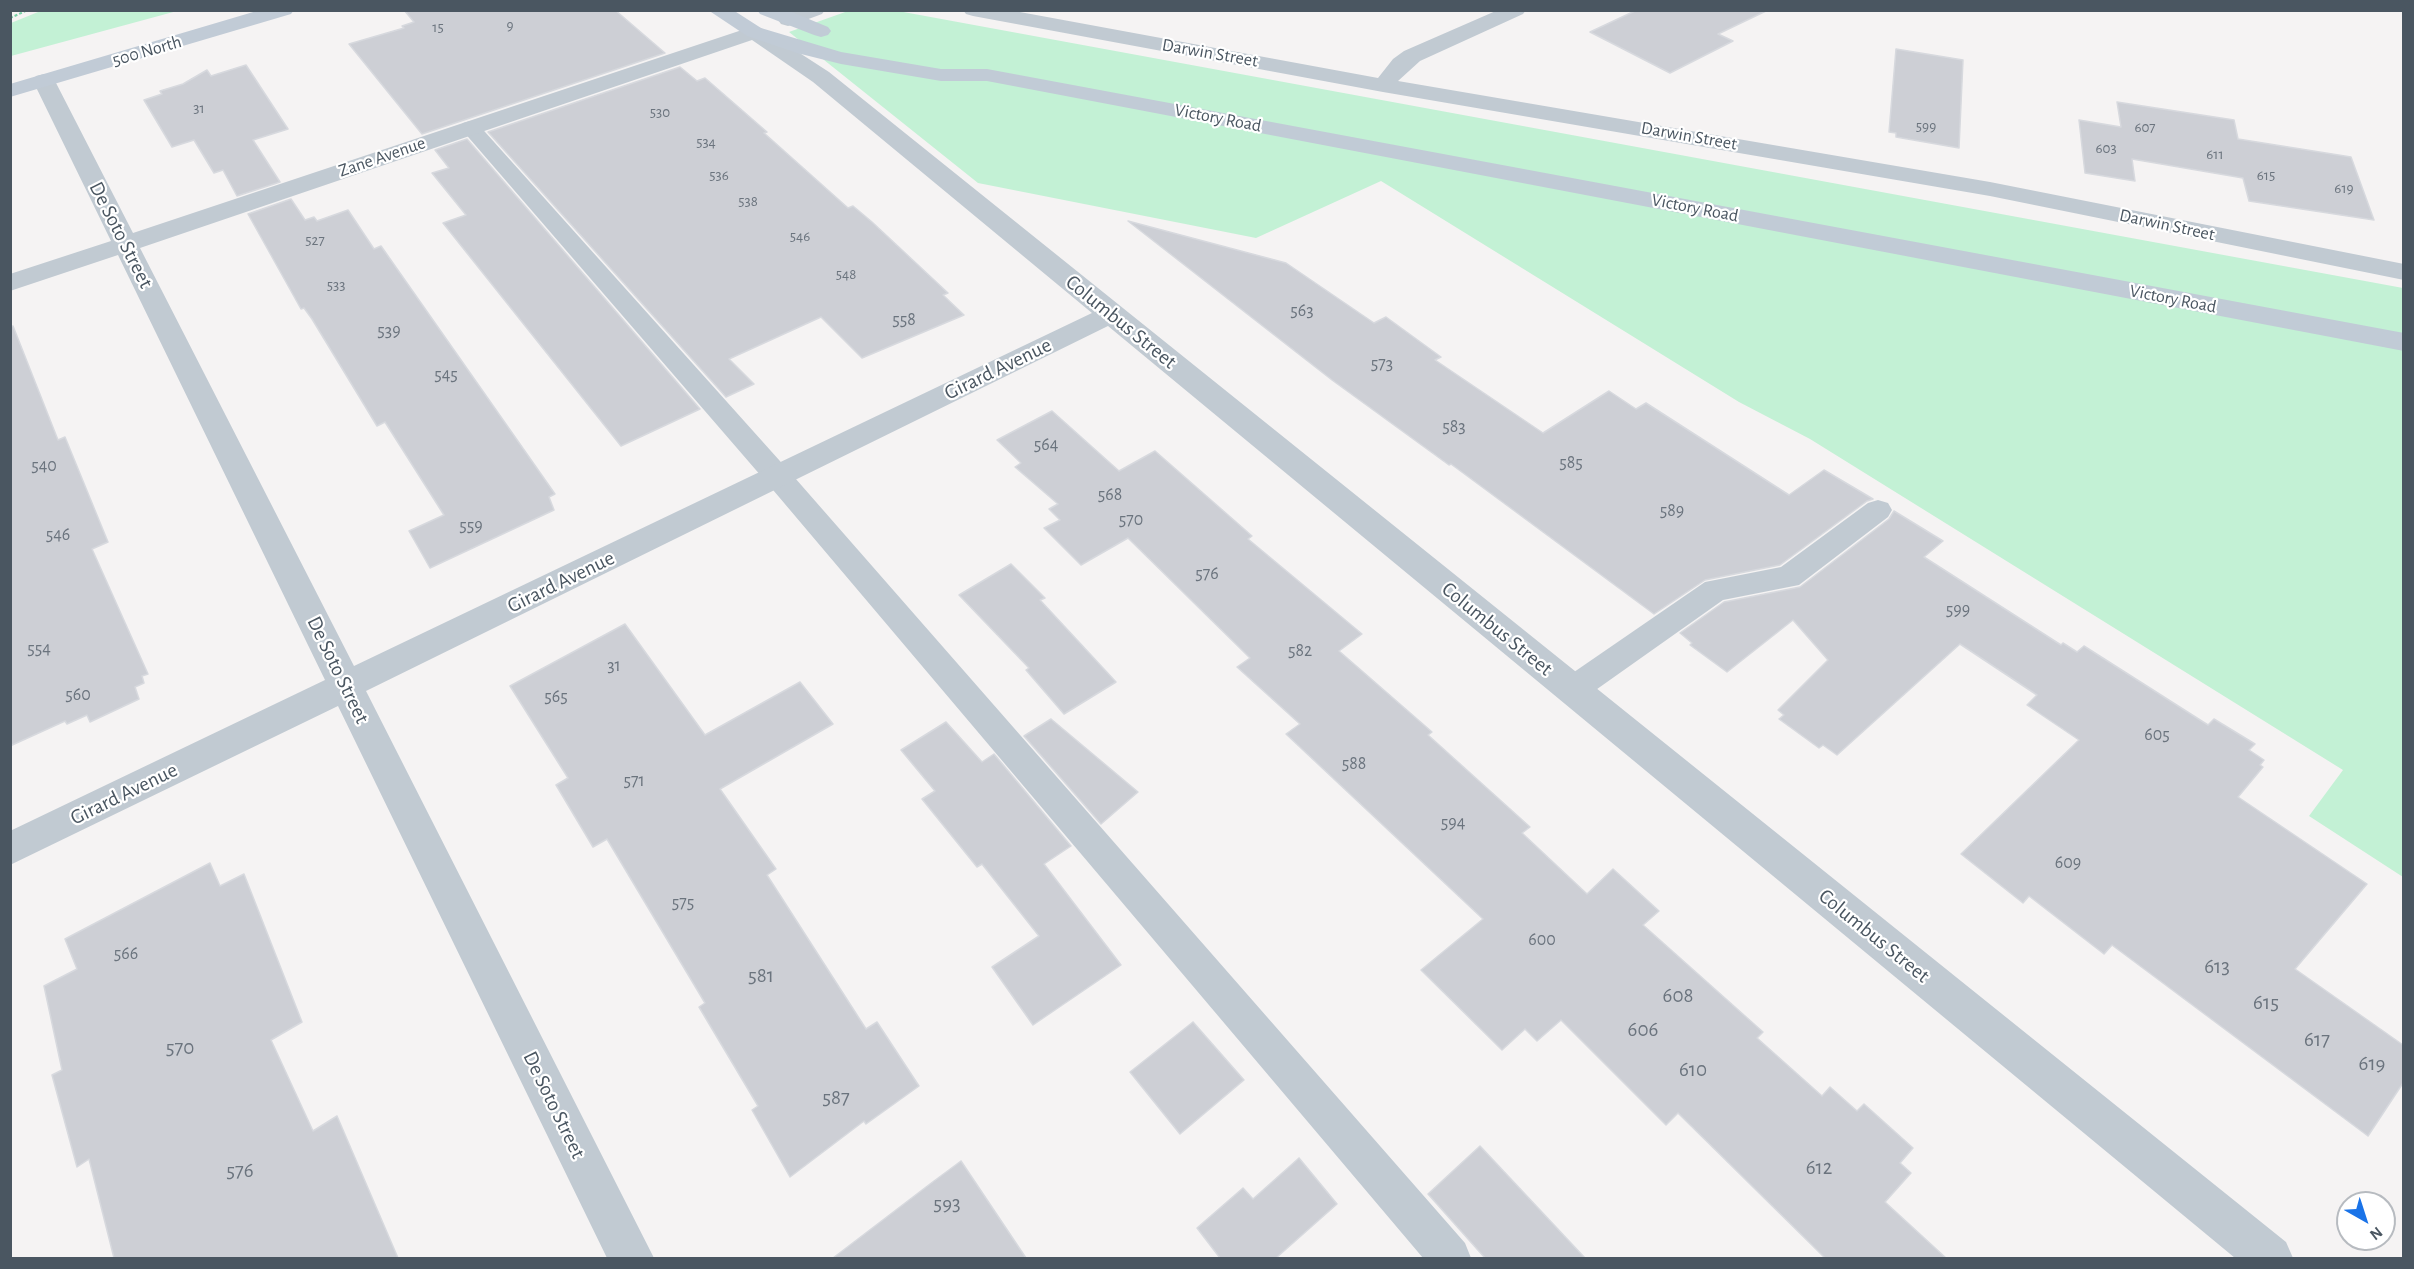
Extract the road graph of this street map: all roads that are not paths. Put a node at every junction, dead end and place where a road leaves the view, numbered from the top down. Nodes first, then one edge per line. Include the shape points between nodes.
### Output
1 (284, 10) edge
2 (718, 10) edge
3 (815, 10) edge
4 (973, 10) edge
5 (1516, 10) edge
6 (788, 20) junction
7 (761, 21) edge
8 (987, 75) junction
9 (44, 81) junction
10 (1383, 85) junction
11 (10, 91) edge
12 (470, 127) junction
13 (126, 244) junction
14 (2403, 272) edge
15 (10, 283) edge
16 (1111, 314) junction
17 (2403, 342) edge
18 (778, 477) junction
19 (1878, 510) dead end
20 (346, 686) junction
21 (1572, 690) junction
22 (10, 849) edge
23 (631, 1258) edge
24 (1450, 1258) edge
25 (2270, 1258) edge

1 - 9 main road, 500 North
2 - 7 main road, Columbus Street
3 - 6 street
4 - 10 street, Darwin Street
5 - 10 street via 1412,56
6 - 7 main road, Columbus Street
6 - 8 main road, Victory Road via 855,41 956,60
7 - 8 main road, Victory Road via 804,49 841,58 941,75
7 - 12 street, Zane Avenue
7 - 16 street, Columbus Street via 821,77
8 - 17 main road, Victory Road
9 - 11 main road, 500 North
9 - 13 street, De Soto Street
10 - 14 street, Darwin Street via 1990,189
12 - 13 street, Zane Avenue
12 - 18 lane
13 - 15 street, Zane Avenue
13 - 20 street, De Soto Street
16 - 18 street, Girard Avenue
16 - 21 street, Columbus Street
18 - 20 street, Girard Avenue
18 - 24 lane
19 - 21 lane via 1789,577 1715,590
20 - 22 street, Girard Avenue
20 - 23 street, De Soto Street
21 - 25 street, Columbus Street

